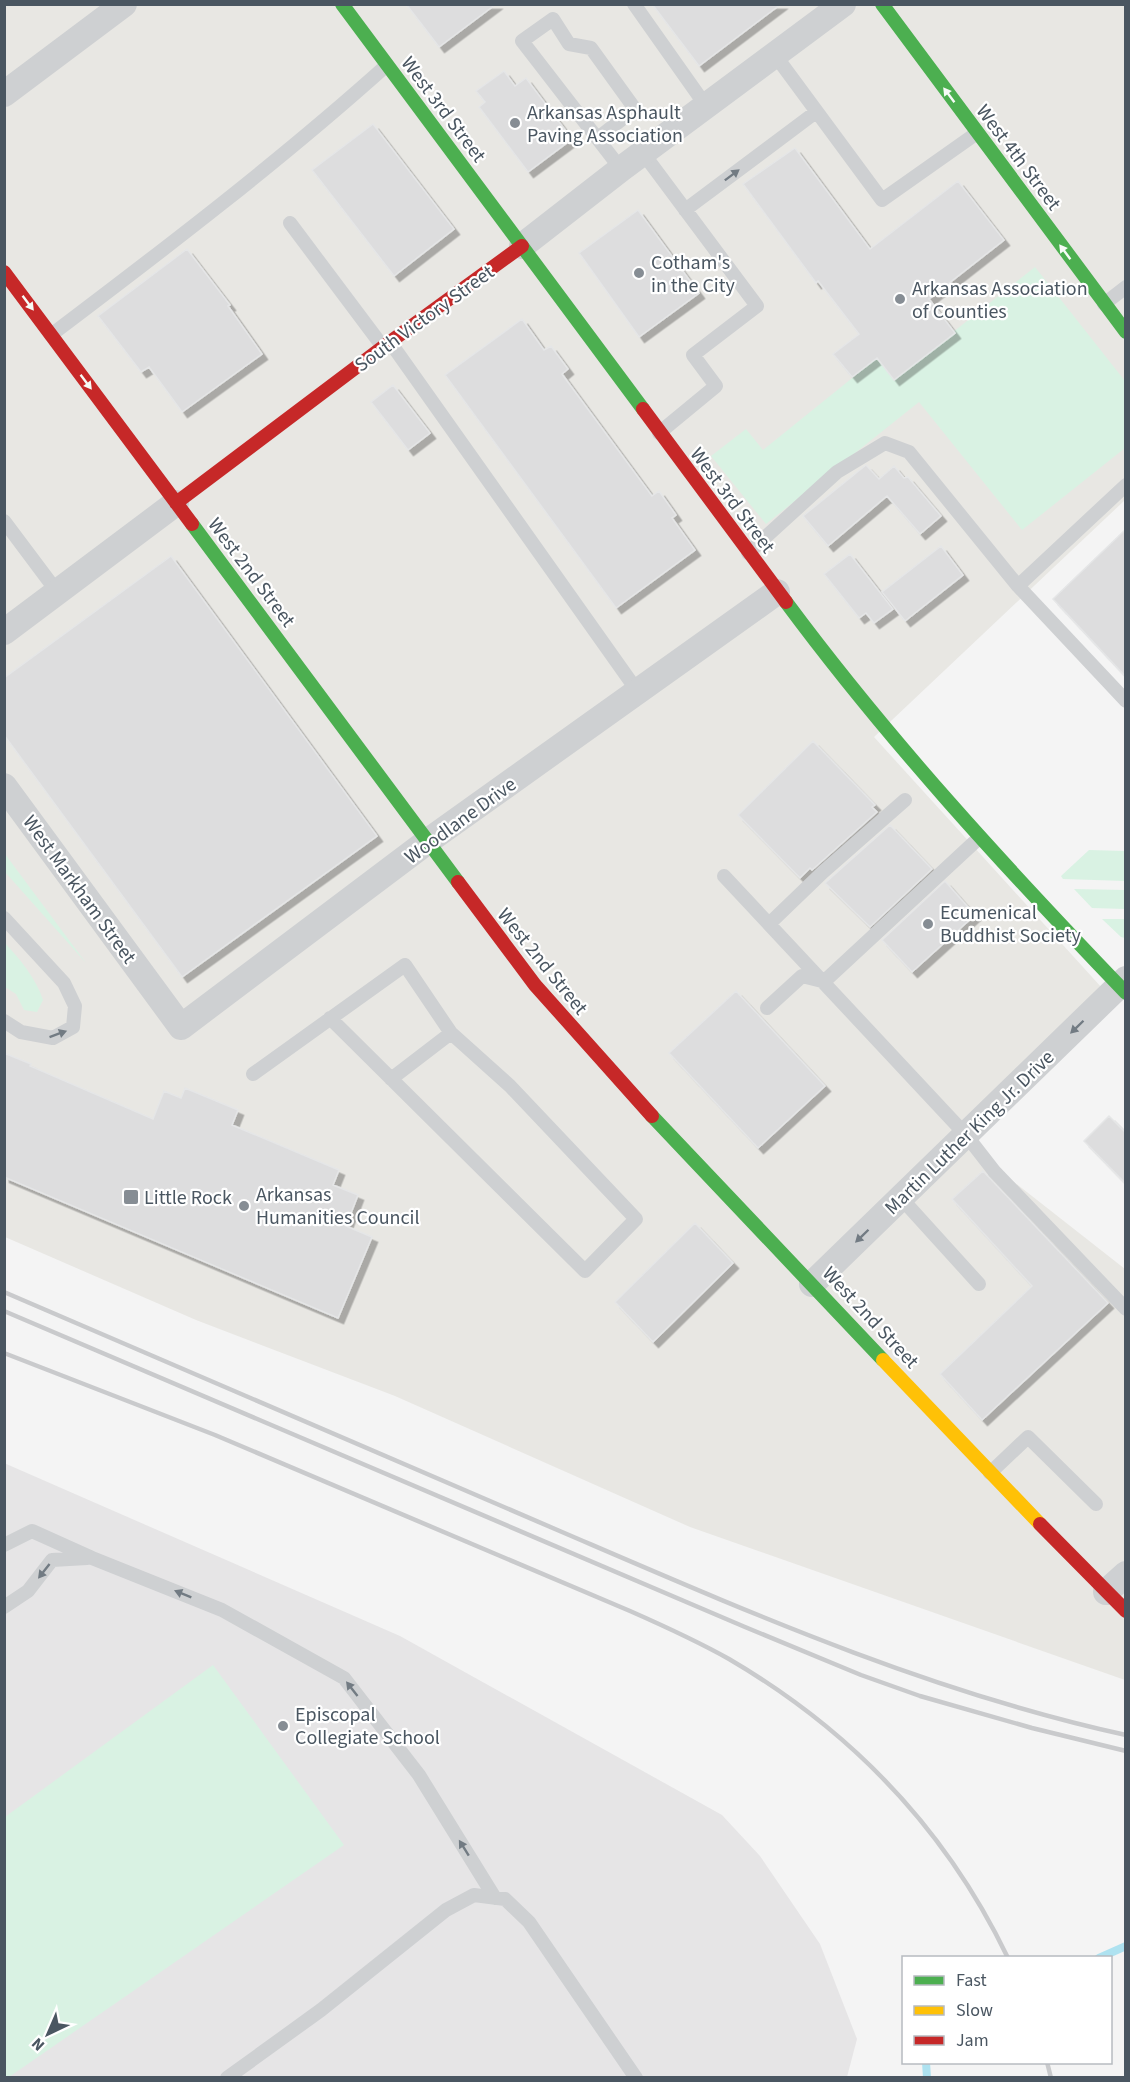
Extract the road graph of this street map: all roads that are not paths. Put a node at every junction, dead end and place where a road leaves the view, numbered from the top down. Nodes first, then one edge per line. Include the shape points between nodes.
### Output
1 (124, 4) edge
2 (342, 4) edge
3 (633, 4) edge
4 (843, 4) edge
5 (882, 4) edge
6 (775, 55) junction
7 (387, 64) junction
8 (4, 94) edge
9 (706, 106) junction
10 (816, 112) junction
11 (977, 133) junction
12 (598, 138) junction
13 (643, 153) junction
14 (621, 169) junction
15 (686, 210) junction
16 (290, 223) dead end
17 (522, 246) junction
18 (4, 272) edge
19 (1125, 287) edge
20 (1104, 304) junction
21 (1125, 332) edge
22 (51, 335) junction
23 (386, 344) junction
24 (659, 433) junction
25 (1125, 485) edge
26 (176, 503) junction
27 (4, 520) edge
28 (748, 553) junction
29 (1018, 586) junction
30 (777, 592) junction
31 (58, 593) junction
32 (4, 632) edge
33 (638, 692) junction
34 (1125, 701) edge
35 (4, 786) edge
36 (905, 800) dead end
37 (980, 837) junction
38 (428, 841) junction
39 (724, 876) dead end
40 (4, 918) edge
41 (769, 924) junction
42 (822, 981) junction
43 (1123, 986) edge
44 (156, 992) joint
45 (767, 1008) dead end
46 (330, 1018) junction
47 (4, 1021) edge
48 (451, 1033) junction
49 (253, 1074) dead end
50 (391, 1079) junction
51 (966, 1135) junction
52 (901, 1198) junction
53 (812, 1284) junction
54 (979, 1284) dead end
55 (1125, 1310) edge
56 (990, 1473) junction
57 (1096, 1504) dead end
58 (4, 1545) edge
59 (92, 1558) junction
60 (1125, 1574) edge
61 (1106, 1592) junction
62 (4, 1607) edge
63 (1125, 1611) edge
64 (495, 1898) junction
65 (227, 2078) edge
66 (636, 2078) edge

1 - 8 street
2 - 7 main road, West 3rd Street
3 - 9 lane
4 - 6 street, South Victory Street
11 -> 5 main road, West 4th Street
6 - 9 street, South Victory Street
6 - 10 lane
7 - 17 main road, West 3rd Street
7 - 22 lane via 199,222
9 - 13 street, South Victory Street
10 - 11 lane via 882,200
15 -> 10 lane
20 -> 11 main road, West 4th Street
12 - 12 lane via 522,41 553,19 569,44 591,48 635,109
12 - 14 lane
13 - 14 street, South Victory Street
13 - 15 lane
14 - 17 street, South Victory Street
15 - 24 lane via 757,306 693,355 716,386
16 - 23 lane
17 - 23 main road, South Victory Street
17 - 24 main road, West 3rd Street
18 -> 22 main road, West 2nd Street
19 - 20 lane
20 - 21 main road, West 4th Street
22 -> 26 main road, West 2nd Street
23 - 26 main road, South Victory Street
23 - 33 lane
24 - 28 main road, West 3rd Street
25 - 29 lane
26 - 31 street, South Victory Street
26 - 38 main road, West 2nd Street
27 - 31 lane
28 - 29 lane via 837,472 885,443 909,452
28 - 30 main road, West 3rd Street
29 - 34 lane
30 - 33 street, Woodlane Drive
30 - 37 main road, West 3rd Street via 902,750
31 - 32 street, South Victory Street
33 - 38 street, Woodlane Drive
35 - 44 street, West Markham Street
36 - 41 lane
37 - 42 lane
37 - 43 main road, West 3rd Street
38 - 44 street, Woodlane Drive via 181,1027
38 - 53 main road, West 2nd Street via 542,994
39 - 41 lane
47 -> 40 lane via 21,1032 53,1038 73,1028 75,1006 64,983
41 - 42 lane
42 - 45 lane via 802,976
42 - 51 lane
43 -> 51 street, Martin Luther King Jr. Drive
46 - 48 lane via 405,965
46 - 49 lane
46 - 50 lane
48 - 50 lane
48 - 50 lane via 510,1086 636,1219 585,1271
51 - 52 street, Martin Luther King Jr. Drive
51 - 55 lane via 994,1171
52 -> 53 street, Martin Luther King Jr. Drive
52 - 54 lane
53 - 56 main road, West 2nd Street
56 - 57 lane via 1028,1437
56 - 61 main road, West 2nd Street
58 - 59 lane via 32,1532
59 -> 62 lane via 52,1560 28,1591
64 -> 59 lane via 419,1775 344,1678 222,1610
60 - 61 street
61 - 63 main road, West 2nd Street
64 - 65 lane via 474,1895 446,1910 321,2010
64 - 66 lane via 505,1899 529,1922

